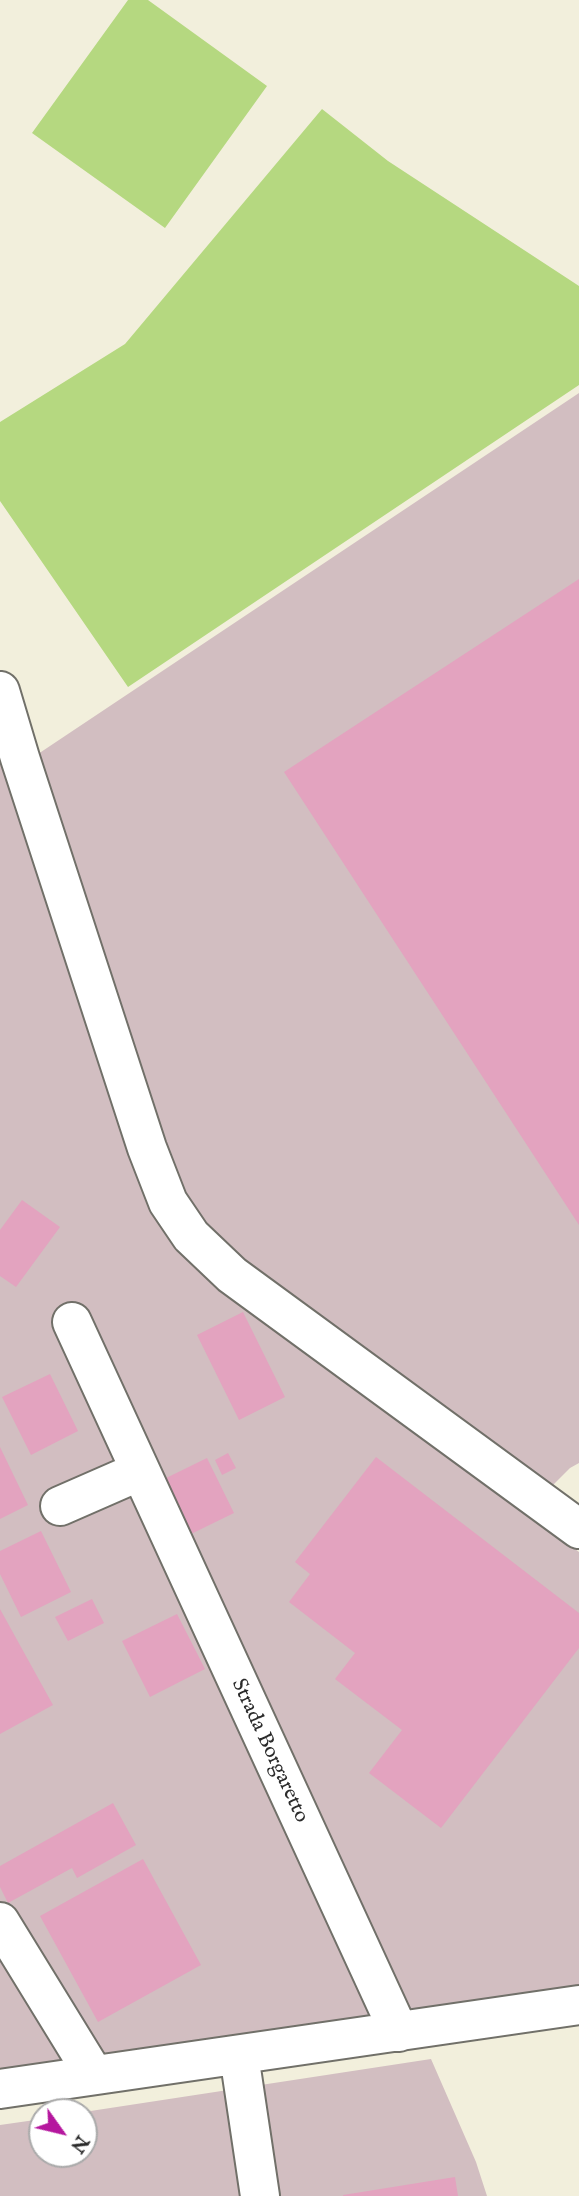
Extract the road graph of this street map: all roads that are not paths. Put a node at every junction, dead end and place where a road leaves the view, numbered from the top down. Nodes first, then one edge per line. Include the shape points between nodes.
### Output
1 (0, 691) edge
2 (72, 1322) dead end
3 (140, 1471) junction
4 (60, 1506) dead end
5 (579, 1529) edge
6 (0, 1922) edge
7 (575, 2013) edge
8 (399, 2032) junction
9 (239, 2055) junction
10 (94, 2076) junction
11 (0, 2089) edge
12 (260, 2196) edge

1 - 5 street via 167,1202 191,1236 232,1275
2 - 3 street, Strada Borgaretto
3 - 4 street
3 - 8 street, Strada Borgaretto
6 - 10 street
7 - 8 street
8 - 9 street
9 - 10 street
9 - 12 street
10 - 11 street

